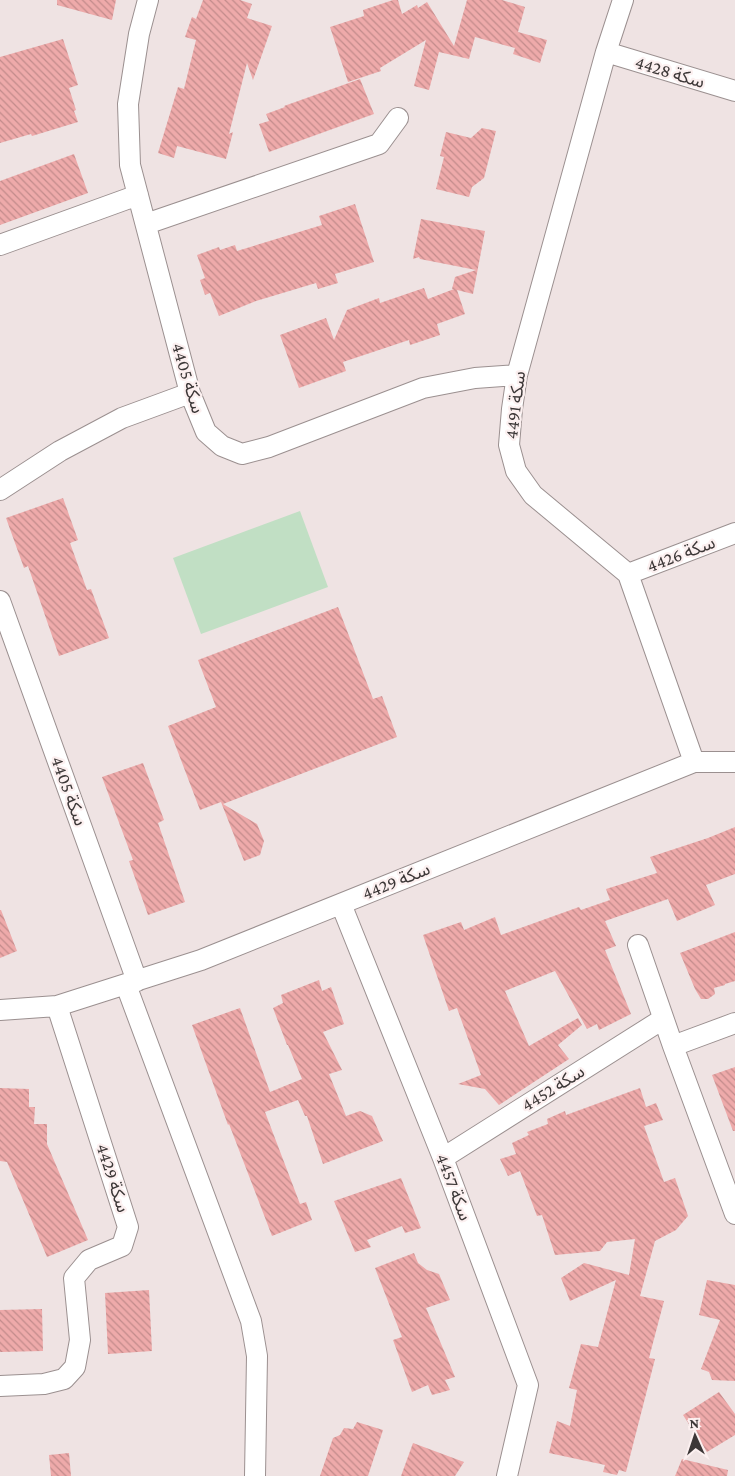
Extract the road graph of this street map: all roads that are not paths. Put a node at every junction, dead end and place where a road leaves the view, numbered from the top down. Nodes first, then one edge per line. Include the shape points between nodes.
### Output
1 (148, 0) edge
2 (623, 0) edge
3 (606, 52) junction
4 (735, 91) edge
5 (398, 118) dead end
6 (138, 195) junction
7 (146, 224) junction
8 (0, 245) edge
9 (518, 375) junction
10 (190, 393) junction
11 (0, 490) edge
12 (735, 534) edge
13 (628, 574) junction
14 (0, 601) edge
15 (694, 762) junction
16 (735, 762) edge
17 (341, 904) junction
18 (638, 945) dead end
19 (132, 983) junction
20 (57, 1006) junction
21 (0, 1010) edge
22 (663, 1019) junction
23 (735, 1023) edge
24 (673, 1046) junction
25 (443, 1158) junction
26 (735, 1214) edge
27 (0, 1386) edge
28 (255, 1476) edge
29 (506, 1476) edge

1 - 6 street, سكة 4405 via 128,104 130,165
2 - 3 street, سكة 4491
3 - 4 street, سكة 4428
3 - 9 street, سكة 4491
5 - 7 street via 379,144
6 - 7 street, سكة 4405
6 - 8 street
7 - 10 street, سكة 4405
9 - 10 street, سكة 4405 via 475,378 423,388 269,447 242,454 222,446 206,432
9 - 13 street, سكة 4491 via 509,445 516,471 533,495
10 - 11 street via 122,418 60,451
12 - 13 street, سكة 4426
13 - 15 street
14 - 19 street, سكة 4405
15 - 16 street, سكة 4429
15 - 17 street, سكة 4429
17 - 19 street, سكة 4429 via 201,960
17 - 25 street, سكة 4457
18 - 22 street
19 - 20 street, سكة 4429
19 - 28 street, سكة 4405 via 251,1321 257,1356
20 - 21 street, سكة 4429
20 - 27 street, سكة 4429 via 128,1227 122,1246 89,1260 74,1278 80,1340 75,1367 64,1379 44,1384
22 - 24 street
22 - 25 street, سكة 4452
23 - 24 street
24 - 26 street
25 - 29 street, سكة 4457 via 528,1385

